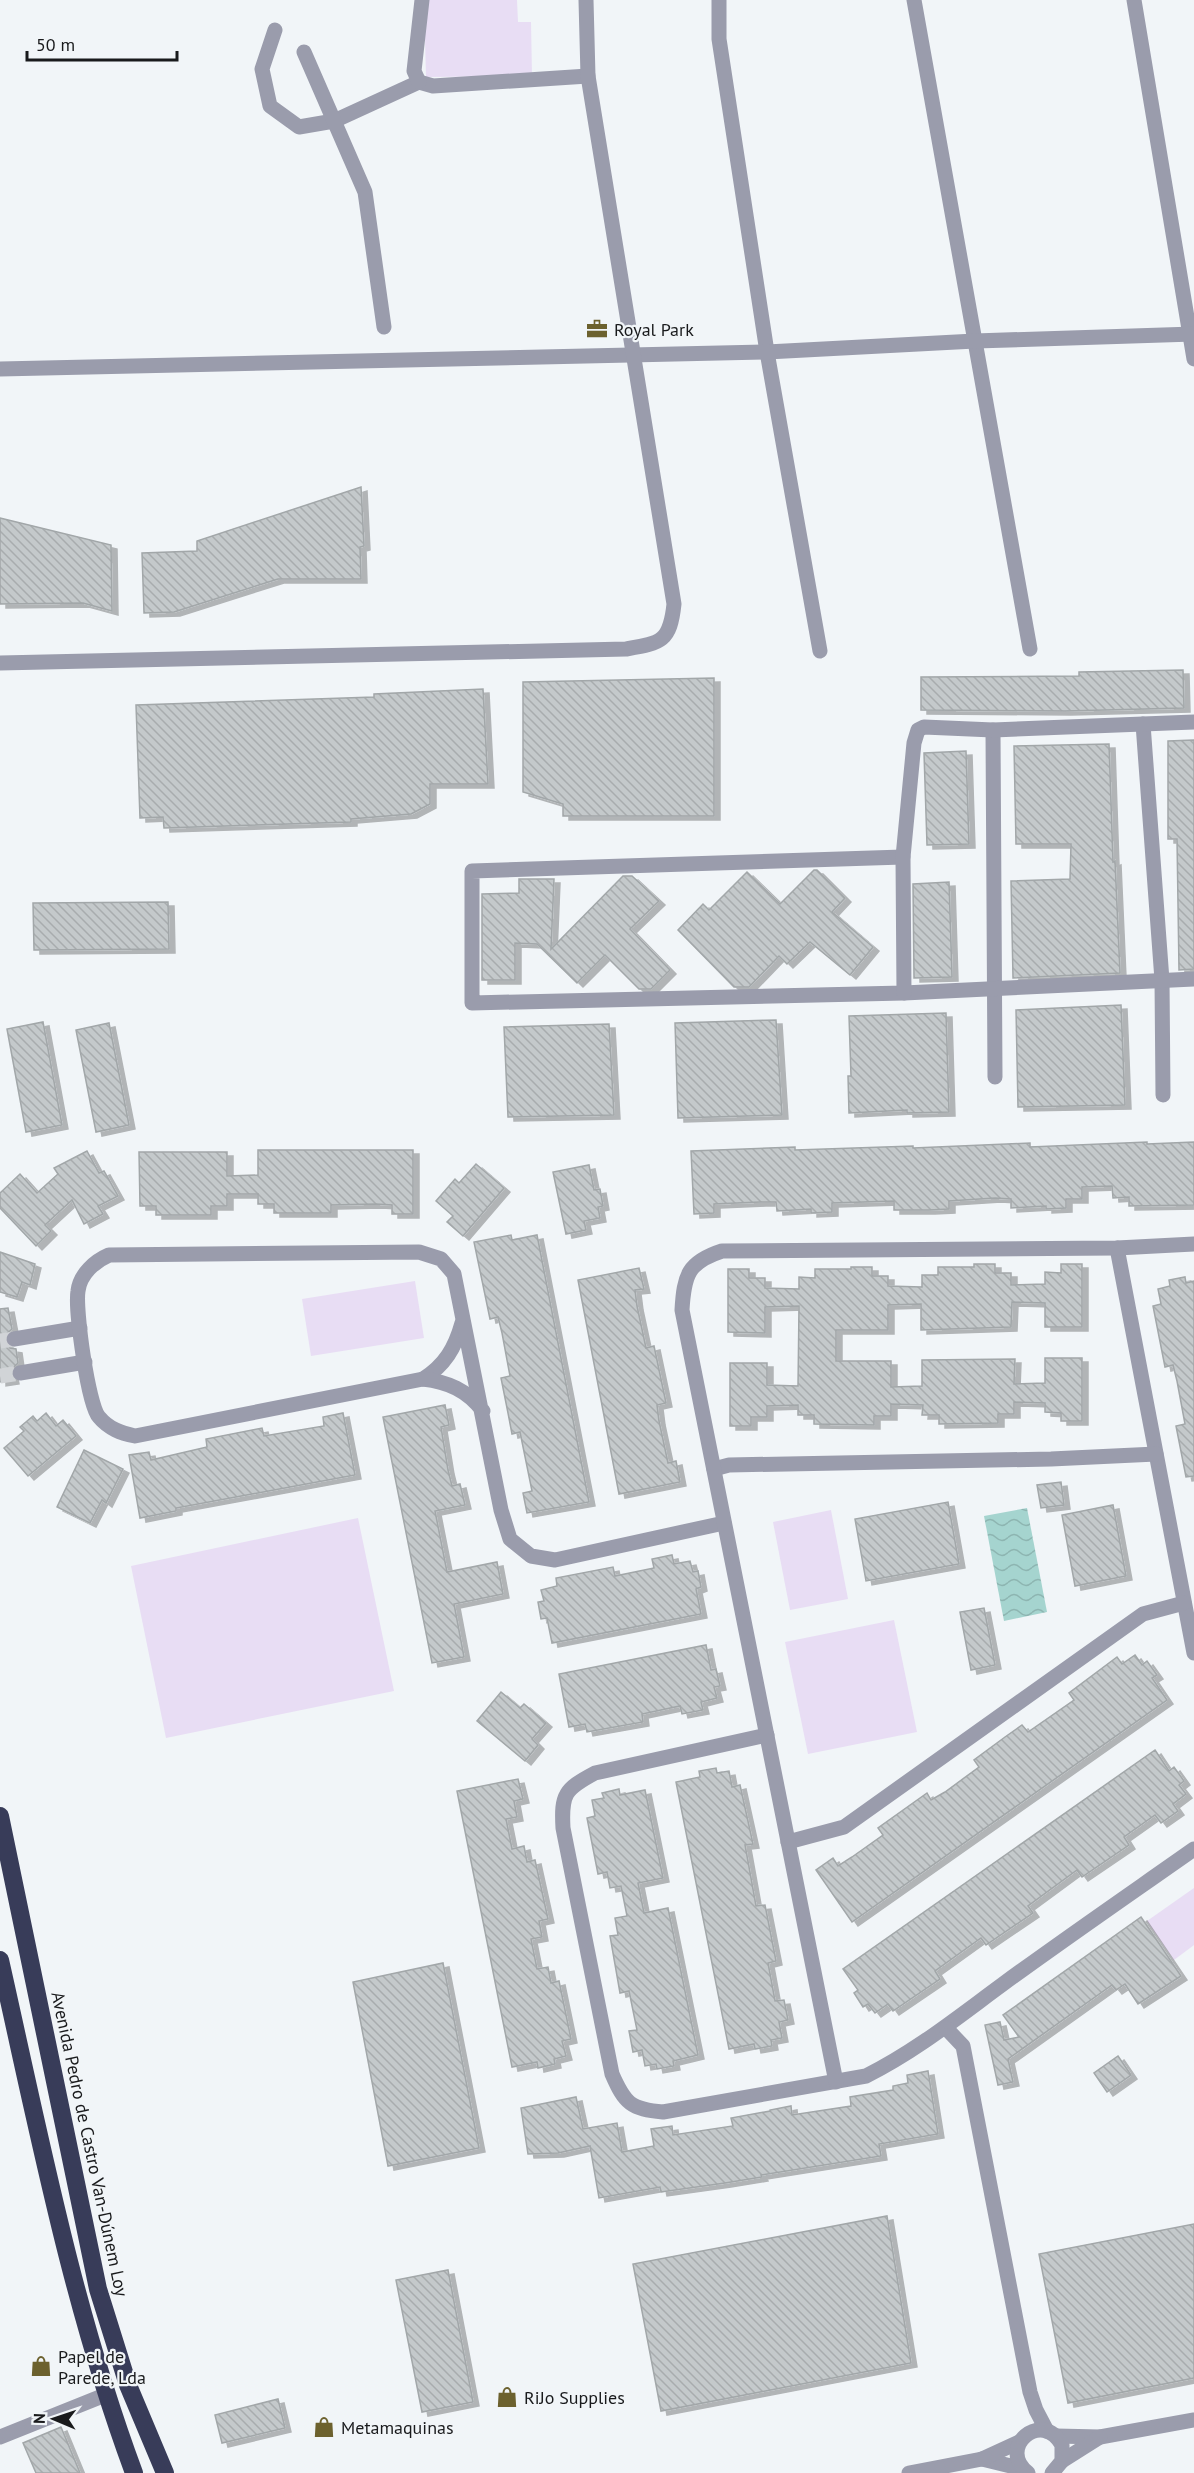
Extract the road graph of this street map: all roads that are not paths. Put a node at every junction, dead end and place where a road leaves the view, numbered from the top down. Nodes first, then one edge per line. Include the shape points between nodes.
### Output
1 (422, 0) edge
2 (585, 0) edge
3 (719, 0) edge
4 (914, 0) edge
5 (1134, 0) edge
6 (275, 30) dead end
7 (304, 52) dead end
8 (588, 76) junction
9 (419, 82) junction
10 (334, 121) junction
11 (384, 327) dead end
12 (1192, 334) edge
13 (975, 341) junction
14 (767, 352) junction
15 (632, 354) junction
16 (1194, 359) edge
17 (0, 369) edge
18 (1030, 649) dead end
19 (820, 651) dead end
20 (0, 663) edge
21 (1194, 722) edge
22 (1143, 724) junction
23 (993, 730) junction
24 (903, 857) junction
25 (1194, 979) edge
26 (1162, 980) junction
27 (994, 989) junction
28 (903, 993) junction
29 (995, 1077) dead end
30 (1164, 1095) dead end
31 (1194, 1245) edge
32 (1117, 1248) junction
33 (463, 1320) junction
34 (80, 1328) junction
35 (14, 1339) tunnel mouth
36 (85, 1362) junction
37 (20, 1373) tunnel mouth
38 (423, 1379) junction
39 (483, 1411) junction
40 (1156, 1454) junction
41 (714, 1469) junction
42 (724, 1523) junction
43 (1184, 1603) junction
44 (1194, 1653) edge
45 (767, 1735) junction
46 (0, 1816) edge
47 (788, 1842) junction
48 (1194, 1849) edge
49 (0, 1960) edge
50 (946, 2028) junction
51 (836, 2082) junction
52 (1030, 2392) junction
53 (105, 2395) junction
54 (1194, 2420) edge
55 (1052, 2434) junction
56 (0, 2437) edge
57 (1100, 2437) junction
58 (1021, 2440) junction
59 (982, 2459) junction
60 (1057, 2469) edge
61 (1026, 2471) edge
62 (134, 2473) edge
63 (165, 2473) edge
64 (909, 2473) edge

1 - 9 street via 414,71
2 - 8 street
3 - 14 street via 719,39
4 - 13 street
5 - 12 street
6 - 10 street via 262,69 270,106 299,127
7 - 10 street
8 - 9 street via 433,86
8 - 15 street
9 - 10 street
10 - 11 street via 365,192
12 - 13 street
12 - 16 street
13 - 14 street
13 - 18 street
14 - 15 street
14 - 19 street
15 - 17 street
15 - 20 street via 674,604 664,637 654,644 626,649
21 - 22 street
22 - 23 street
22 - 26 street
23 - 24 street via 918,730
23 - 27 street
24 - 28 street
24 - 28 street via 472,871 472,1003
25 - 26 street
26 - 27 street
26 - 30 street
27 - 28 street
27 - 29 street
31 - 32 street
32 - 40 street
32 - 41 street via 722,1251 704,1257 690,1269 683,1285 682,1310
33 - 34 street via 454,1274 441,1259 419,1252 110,1255 98,1260 81,1281
33 - 38 street via 446,1360
33 - 39 street
34 - 35 street
34 - 36 street
36 - 37 street
36 - 38 street via 98,1416 119,1433 135,1436
38 - 39 street via 459,1389 473,1397
39 - 42 street via 510,1539 531,1556 555,1560
40 - 41 street via 729,1465
40 - 43 street
41 - 42 street
42 - 45 street
43 - 44 street
43 - 47 street via 1143,1614 844,1827
45 - 47 street
45 - 51 street via 595,1773 573,1785 562,1804 563,1828 612,2074 621,2095 639,2109 663,2112
46 - 63 highway, Avenida Pedro de Castro Van-Dúnem Loy via 98,2289 128,2385
47 - 51 street
48 - 50 street
49 - 53 highway via 75,2291
50 - 51 street via 866,2076
50 - 52 street via 963,2046
52 - 55 street via 1036,2410
52 - 58 street via 1028,2422
53 - 56 street
53 - 62 highway
54 - 57 street
55 - 57 street
55 - 58 street via 1036,2430
55 - 60 street via 1063,2450
57 - 60 street
58 - 59 street
58 - 61 street via 1017,2456
59 - 61 street
59 - 64 street

